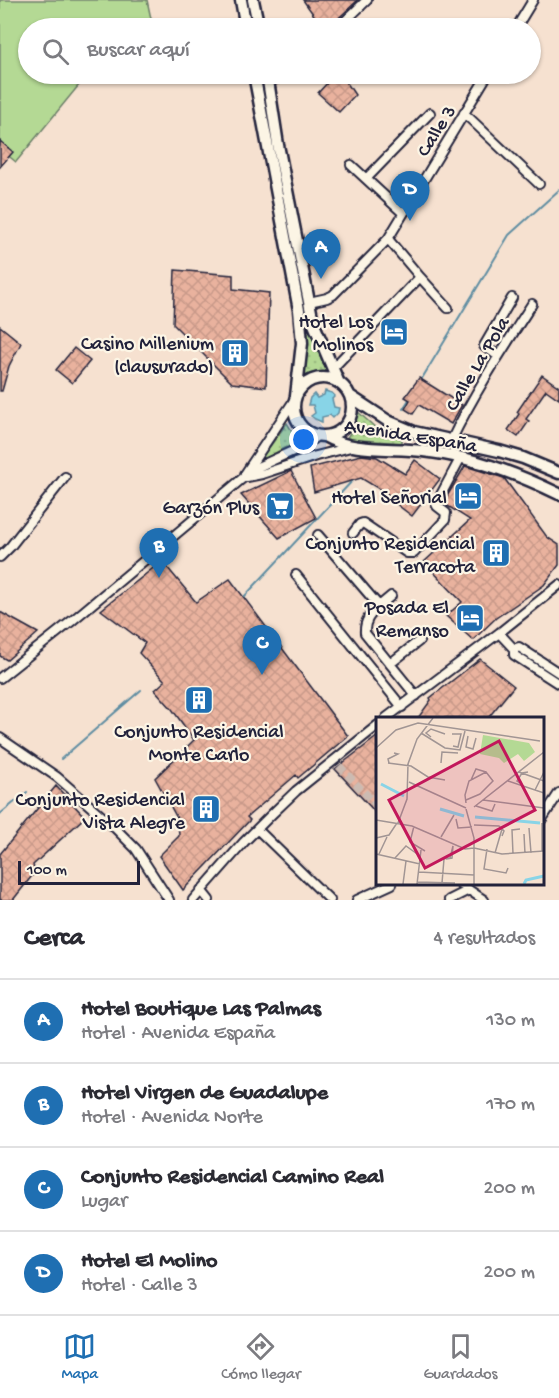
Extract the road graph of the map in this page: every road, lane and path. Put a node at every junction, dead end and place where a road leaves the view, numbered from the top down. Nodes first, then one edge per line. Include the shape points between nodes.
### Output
1 (241, 0) edge
2 (253, 0) edge
3 (367, 0) edge
4 (533, 0) edge
5 (244, 18) edge
6 (257, 18) edge
7 (348, 18) edge
8 (522, 18) edge
9 (256, 84) edge
10 (269, 84) edge
11 (482, 84) edge
12 (430, 113) dead end
13 (464, 113) junction
14 (351, 165) dead end
15 (366, 179) junction
16 (539, 184) dead end
17 (403, 213) junction
18 (388, 239) junction
19 (420, 277) junction
20 (512, 298) dead end
21 (309, 302) junction
22 (532, 304) dead end
23 (448, 308) dead end
24 (498, 356) junction
25 (333, 368) junction
26 (338, 381) junction
27 (350, 396) junction
28 (296, 398) junction
29 (321, 436) junction
30 (451, 441) junction
31 (352, 447) junction
32 (461, 457) junction
33 (559, 473) edge
34 (66, 477) dead end
35 (243, 478) junction
36 (559, 494) edge
37 (353, 532) dead end
38 (318, 535) dead end
39 (0, 557) edge
40 (296, 575) dead end
41 (559, 585) edge
42 (391, 596) dead end
43 (379, 606) junction
44 (499, 633) junction
45 (419, 641) dead end
46 (514, 649) junction
47 (391, 663) junction
48 (559, 673) edge
49 (0, 678) edge
50 (559, 684) edge
51 (416, 696) junction
52 (402, 707) junction
53 (387, 717) edge
54 (376, 727) edge
55 (0, 738) edge
56 (559, 793) edge
57 (544, 817) edge
58 (257, 829) junction
59 (390, 885) edge
60 (462, 885) edge
61 (201, 890) junction
62 (469, 890) junction
63 (169, 900) edge
64 (193, 900) edge
65 (209, 900) edge
66 (330, 900) edge
67 (357, 900) edge
68 (449, 900) edge
69 (484, 900) edge

1 - 5 main road
2 - 6 main road
3 - 7 street
4 - 8 street
9 - 28 main road via 299,310 302,343
10 - 21 main road
11 - 13 street, Calle 3
12 - 15 street
13 - 16 street
13 - 17 street, Calle 3
14 - 15 street
15 - 17 street
17 - 18 street, Calle 3
18 - 19 street
18 - 21 street, Calle 3 via 333,295
19 - 23 street
19 - 25 street
20 - 24 street via 482,350
21 - 25 main road via 313,322
22 - 24 street, Calle La Pola
24 - 30 street, Calle La Pola
25 - 26 main road
26 - 27 main road
26 - 28 main road via 314,379 301,388
27 - 29 main road via 348,423 333,434
27 - 30 main road, Avenida España via 388,422
28 - 29 main road via 294,409 302,426
28 - 35 street
29 - 31 main road, Avenida España
29 - 35 street
30 - 33 main road, Avenida España via 500,451
31 - 32 main road, Avenida España
31 - 35 street
32 - 36 main road, Avenida España via 510,472
32 - 37 street via 436,504 446,513 445,520 414,553 407,554 363,523
34 - 39 street
35 - 49 street
38 - 43 street
40 - 52 street
41 - 44 street
42 - 43 street
43 - 47 street via 365,623 366,633
44 - 46 street
44 - 51 street
45 - 47 street
46 - 48 street via 519,647
46 - 50 street via 514,655
47 - 51 street
51 - 52 street
52 - 53 street
54 - 58 street via 336,764 296,791
55 - 63 street via 57,777 113,826 136,849
56 - 57 street
58 - 61 street
58 - 66 street
59 - 67 street
60 - 62 street
61 - 64 street
61 - 65 street
62 - 68 street
62 - 69 street

